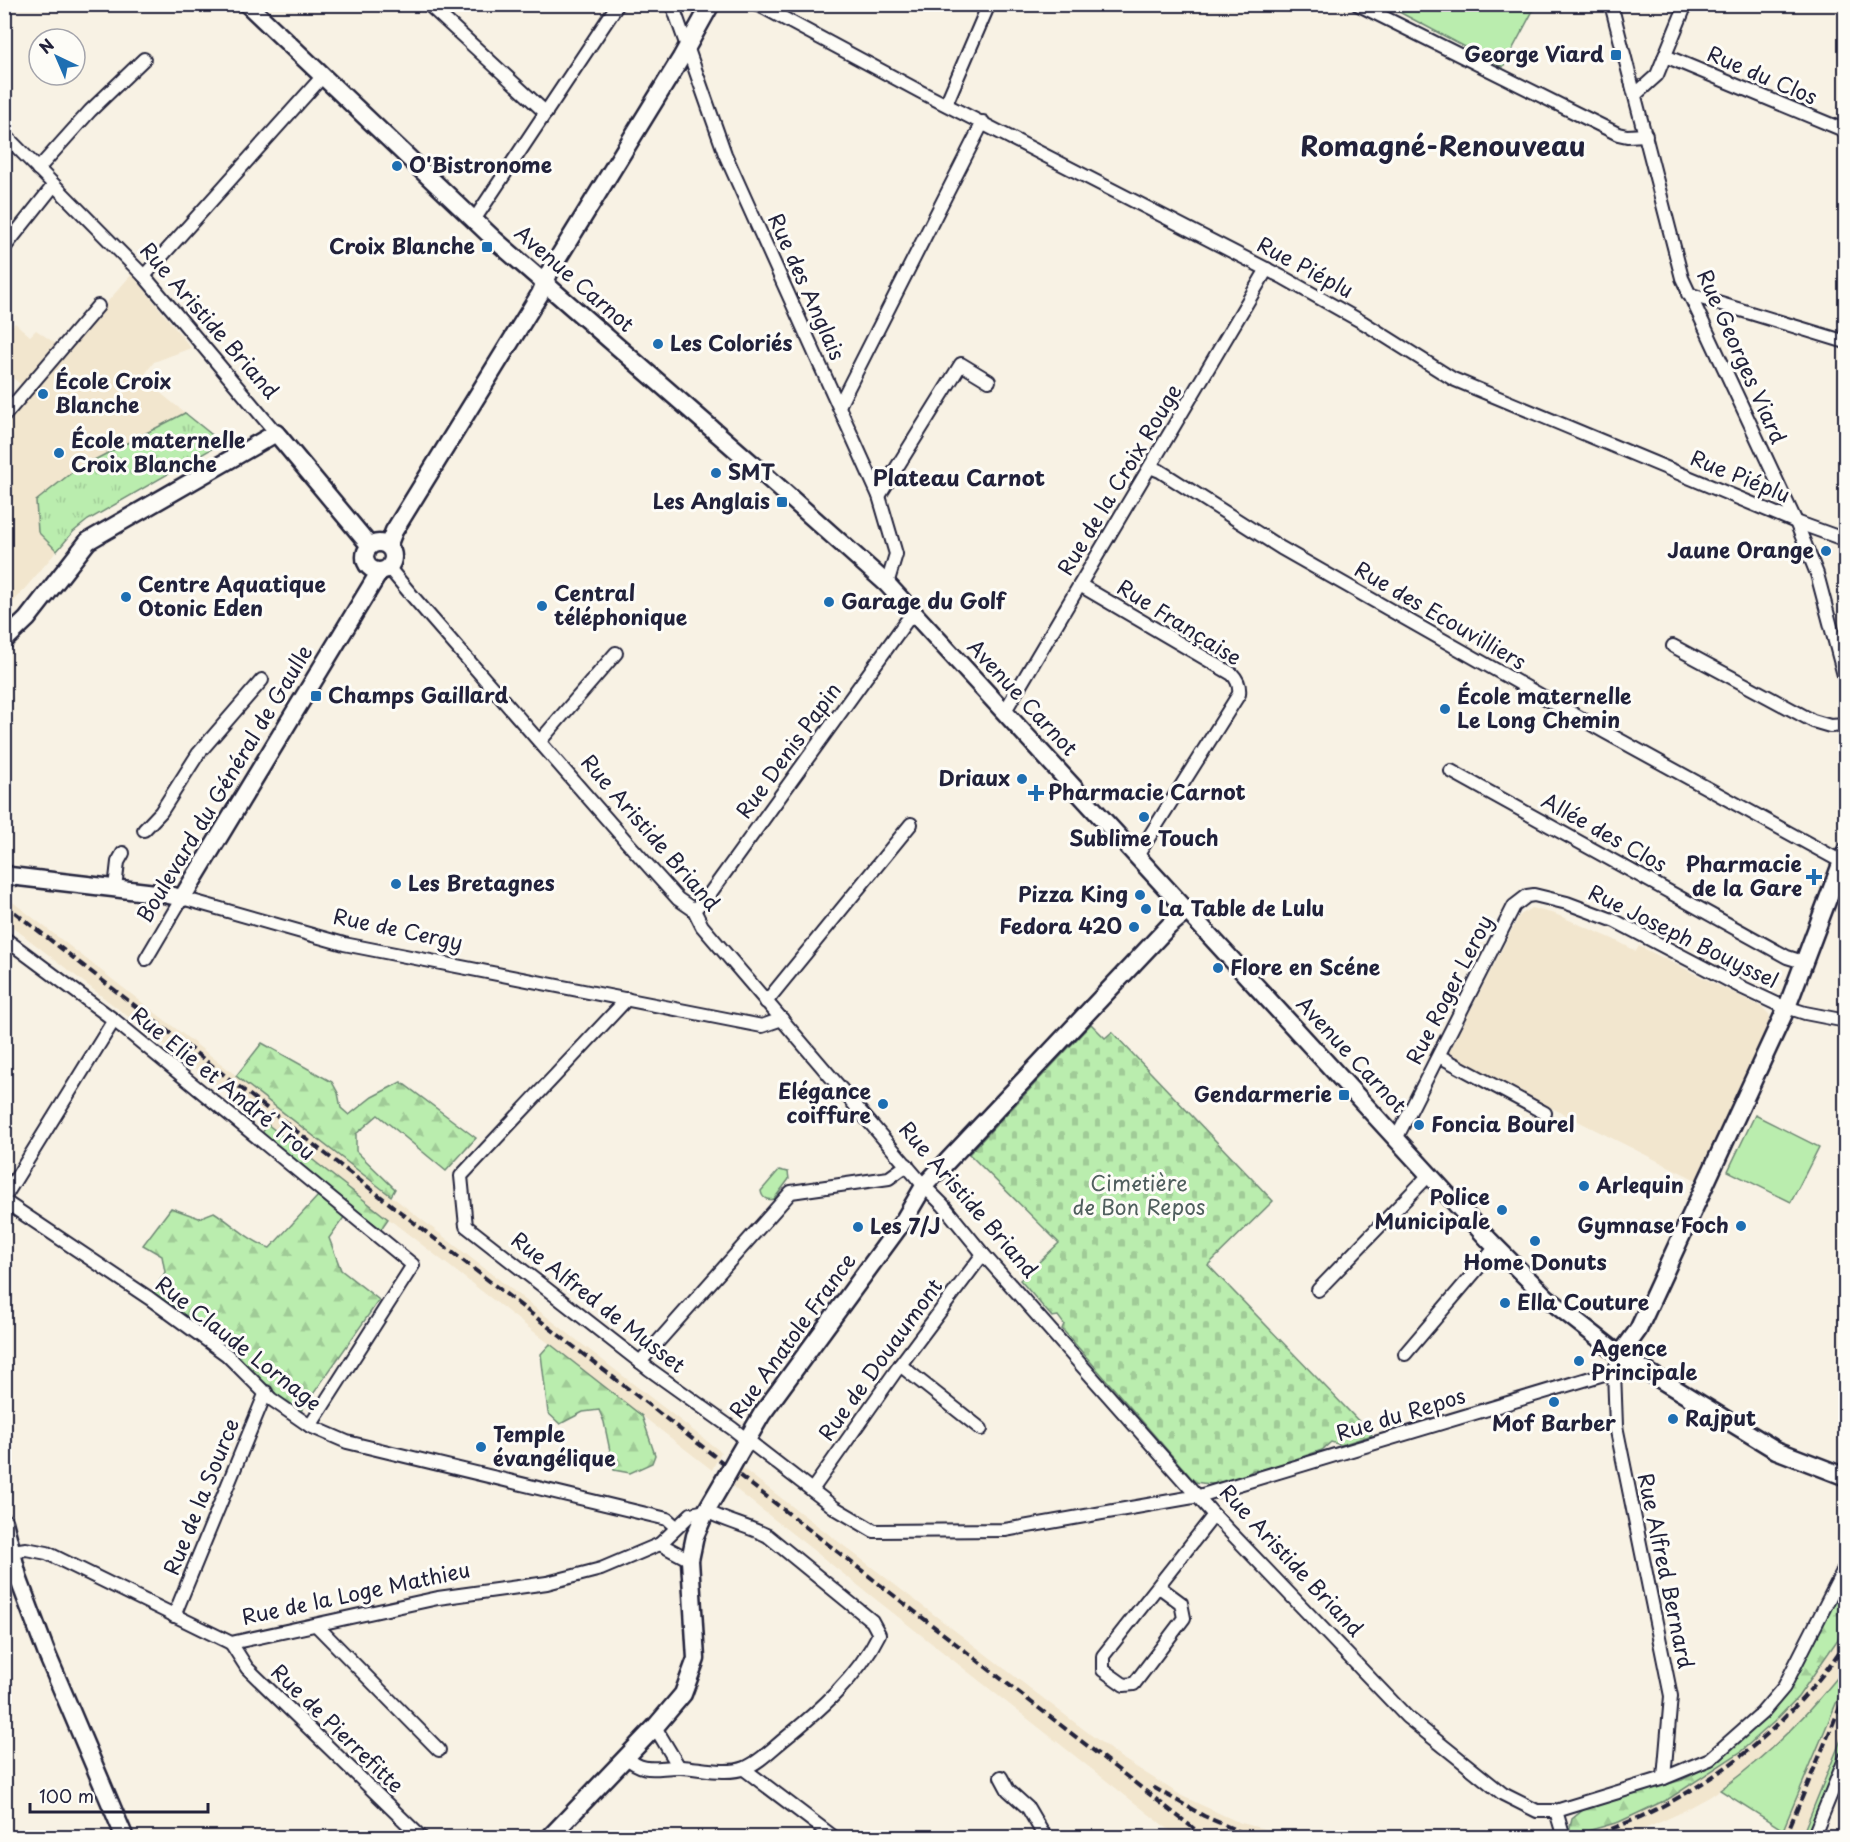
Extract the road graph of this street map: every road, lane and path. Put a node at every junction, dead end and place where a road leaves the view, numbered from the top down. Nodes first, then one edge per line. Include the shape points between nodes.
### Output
1 (247, 4) edge
2 (428, 4) edge
3 (618, 4) edge
4 (672, 4) edge
5 (711, 4) edge
6 (757, 4) edge
7 (989, 4) edge
8 (1358, 4) edge
9 (1611, 4) edge
10 (1686, 4) edge
11 (688, 47) junction
12 (1664, 58) junction
13 (144, 59) dead end
14 (322, 78) junction
15 (1636, 94) junction
16 (946, 104) junction
17 (546, 113) junction
18 (982, 122) junction
19 (1845, 131) edge
20 (4, 134) edge
21 (1646, 135) junction
22 (38, 169) junction
23 (54, 185) junction
24 (474, 220) junction
25 (4, 248) edge
26 (1267, 269) junction
27 (144, 276) junction
28 (544, 282) junction
29 (1688, 294) junction
30 (98, 306) dead end
31 (1845, 342) edge
32 (989, 381) dead end
33 (839, 406) junction
34 (4, 416) edge
35 (276, 433) junction
36 (1150, 467) junction
37 (879, 495) junction
38 (1796, 522) junction
39 (1845, 540) edge
40 (370, 546) junction
41 (388, 546) junction
42 (384, 569) junction
43 (886, 584) junction
44 (1080, 585) junction
45 (913, 612) junction
46 (4, 641) edge
47 (1673, 646) dead end
48 (616, 653) dead end
49 (262, 680) dead end
50 (1845, 683) edge
51 (1005, 711) junction
52 (1845, 725) edge
53 (540, 741) junction
54 (1450, 771) dead end
55 (911, 824) dead end
56 (144, 830) dead end
57 (123, 853) dead end
58 (1137, 856) junction
59 (1844, 857) edge
60 (4, 873) edge
61 (115, 888) junction
62 (1527, 896) joint
63 (182, 898) junction
64 (694, 910) junction
65 (1187, 911) junction
66 (4, 938) edge
67 (146, 959) dead end
68 (1803, 962) junction
69 (627, 999) junction
70 (766, 1002) junction
71 (1787, 1007) junction
72 (782, 1019) junction
73 (114, 1020) junction
74 (1845, 1021) edge
75 (1438, 1056) junction
76 (1545, 1113) dead end
77 (1397, 1137) junction
78 (907, 1165) junction
79 (1430, 1174) junction
80 (924, 1186) junction
81 (4, 1200) edge
82 (1496, 1247) junction
83 (983, 1254) junction
84 (1318, 1290) dead end
85 (1405, 1354) dead end
86 (1620, 1355) junction
87 (640, 1362) junction
88 (900, 1365) junction
89 (1614, 1371) junction
90 (266, 1392) junction
91 (310, 1426) junction
92 (981, 1429) dead end
93 (747, 1439) junction
94 (1845, 1477) edge
95 (812, 1490) junction
96 (1198, 1496) junction
97 (706, 1511) junction
98 (1214, 1515) junction
99 (4, 1522) edge
100 (676, 1527) junction
101 (660, 1544) junction
102 (8, 1551) edge
103 (690, 1560) junction
104 (1845, 1565) edge
105 (1158, 1586) junction
106 (174, 1616) junction
107 (316, 1625) junction
108 (231, 1643) junction
109 (655, 1727) junction
110 (439, 1750) dead end
111 (626, 1757) junction
112 (1845, 1757) edge
113 (679, 1767) junction
114 (744, 1769) junction
115 (1001, 1777) dead end
116 (1664, 1778) junction
117 (1556, 1811) junction
118 (124, 1838) edge
119 (422, 1838) edge
120 (549, 1838) edge
121 (835, 1838) edge
122 (1048, 1838) edge
123 (1564, 1838) edge
124 (1813, 1838) edge

1 - 14 street, Avenue Carnot
2 - 17 street
3 - 17 street
4 - 11 street, Rue des Anglais
5 - 11 street
6 - 16 street, Rue Piéplu
7 - 16 street
8 - 21 street via 1618,134
9 - 15 street, Rue Georges Viard
10 - 12 street
11 - 28 street
11 - 33 street, Rue des Anglais via 725,154
12 - 15 street via 1657,75
12 - 19 street, Rue du Clos
13 - 22 street
14 - 24 street, Avenue Carnot
14 - 27 street
15 - 21 street, Rue Georges Viard
16 - 18 street, Rue Piéplu
17 - 24 street
18 - 26 street, Rue Piéplu
18 - 33 street
20 - 22 street, Rue Aristide Briand
21 - 29 street, Rue Georges Viard
22 - 23 street, Rue Aristide Briand
23 - 25 street
23 - 27 street, Rue Aristide Briand
24 - 28 street, Avenue Carnot
26 - 36 street, Rue de la Croix Rouge
26 - 38 street, Rue Piéplu via 1453,379
27 - 35 street, Rue Aristide Briand
28 - 41 street
28 - 43 street, Avenue Carnot
29 - 31 street
29 - 38 street, Rue Georges Viard
30 - 34 street
32 - 37 street via 961,364
33 - 37 street, Rue des Anglais
35 - 40 street, Rue Aristide Briand
35 - 46 street via 88,541 27,619
36 - 44 street, Rue de la Croix Rouge
36 - 59 street, Rue des Ecouvilliers via 1281,548 1595,726
37 - 43 street, Rue des Anglais via 896,554
38 - 39 street, Rue Piéplu
38 - 50 street, Rue Georges Viard via 1816,574
40 - 41 street
40 - 42 street via 365,553 366,562 372,569
41 - 42 street via 393,554
42 - 53 street, Rue Aristide Briand
42 - 63 street, Boulevard du Général de Gaulle
43 - 45 street, Avenue Carnot
44 - 51 street, Rue de la Croix Rouge
44 - 58 street, Rue Française via 1232,674 1240,688
45 - 51 street, Avenue Carnot
45 - 64 street, Rue Denis Papin via 711,892
47 - 52 street via 1813,721
48 - 53 street
49 - 56 street via 198,754 161,812
51 - 58 street, Avenue Carnot
53 - 64 street, Rue Aristide Briand via 678,899
54 - 68 street, Allée des Clos via 1786,957
55 - 70 street
57 - 61 street
58 - 65 street, Avenue Carnot
59 - 68 street
60 - 61 street, Rue de Cergy
61 - 63 street, Rue de Cergy
62 - 71 street, Rue Joseph Bouyssel via 1543,896 1615,921
62 - 75 street, Rue Roger Leroy via 1514,906
63 - 67 street, Boulevard du Général de Gaulle
63 - 69 street, Rue de Cergy via 344,944
64 - 70 street, Rue Aristide Briand via 702,926
65 - 77 street, Avenue Carnot
65 - 80 street, Rue Anatole France
66 - 73 street, Rue Elie et André Trou
68 - 71 street
69 - 72 street, Rue de Cergy via 762,1026
69 - 87 street, Rue Alfred de Musset via 461,1176 466,1226
70 - 72 street, Rue Aristide Briand
71 - 74 street, Rue Joseph Bouyssel
71 - 86 street via 1638,1330
72 - 78 street, Rue Aristide Briand
73 - 81 street
73 - 91 street, Rue Elie et André Trou via 413,1264
75 - 76 street
75 - 77 street, Rue Roger Leroy
77 - 79 street, Avenue Carnot
78 - 80 street, Rue Aristide Briand
78 - 87 street via 889,1178 791,1192
79 - 82 street, Avenue Carnot
79 - 84 street
80 - 83 street, Rue Aristide Briand
80 - 93 street, Rue Anatole France via 904,1220
81 - 90 street, Rue Claude Lornage via 227,1355
82 - 85 street
82 - 86 street, Avenue Carnot via 1546,1297
83 - 88 street, Rue de Douaumont
83 - 96 street, Rue Aristide Briand
86 - 89 street
86 - 94 street, Avenue Carnot via 1776,1450
87 - 93 street, Rue Alfred de Musset
88 - 92 street
88 - 95 street, Rue de Douaumont
89 - 96 street, Rue du Repos
89 - 116 street, Rue Alfred Bernard via 1616,1426 1671,1696
90 - 91 street, Rue Claude Lornage
90 - 106 street, Rue de la Source
91 - 100 street, Rue Claude Lornage via 347,1442 659,1516
93 - 95 street
93 - 97 street, Rue Anatole France, bridge
95 - 96 street via 874,1531 1005,1530
96 - 98 street, Rue Aristide Briand
97 - 100 street, Rue de la Loge Mathieu via 691,1514
97 - 103 street, Rue Anatole France
97 - 114 street via 768,1536 872,1621 879,1634 844,1684 812,1717
98 - 105 street
98 - 117 street, Rue Aristide Briand via 1407,1717 1503,1794 1536,1811
99 - 102 street
100 - 101 street, Rue de la Loge Mathieu
101 - 103 street
101 - 107 street, Rue de la Loge Mathieu via 601,1569 547,1583 438,1598
102 - 106 street, Rue de la Loge Mathieu via 47,1553
102 - 118 street
103 - 109 street, Rue Anatole France via 696,1659 683,1694
104 - 116 street via 1784,1687 1710,1758
105 - 105 street via 1102,1656 1103,1670 1125,1685 1134,1684 1184,1618 1181,1602
106 - 108 street, Rue de la Loge Mathieu
107 - 108 street, Rue de la Loge Mathieu
107 - 110 street
108 - 119 street, Rue de Pierrefitte via 247,1668
109 - 111 street, Rue Anatole France
109 - 113 street
111 - 113 street via 635,1765 654,1770
111 - 120 street, Rue Anatole France
112 - 124 street
113 - 114 street
114 - 121 street
115 - 122 street via 1008,1790 1029,1808
116 - 117 street
117 - 123 street

